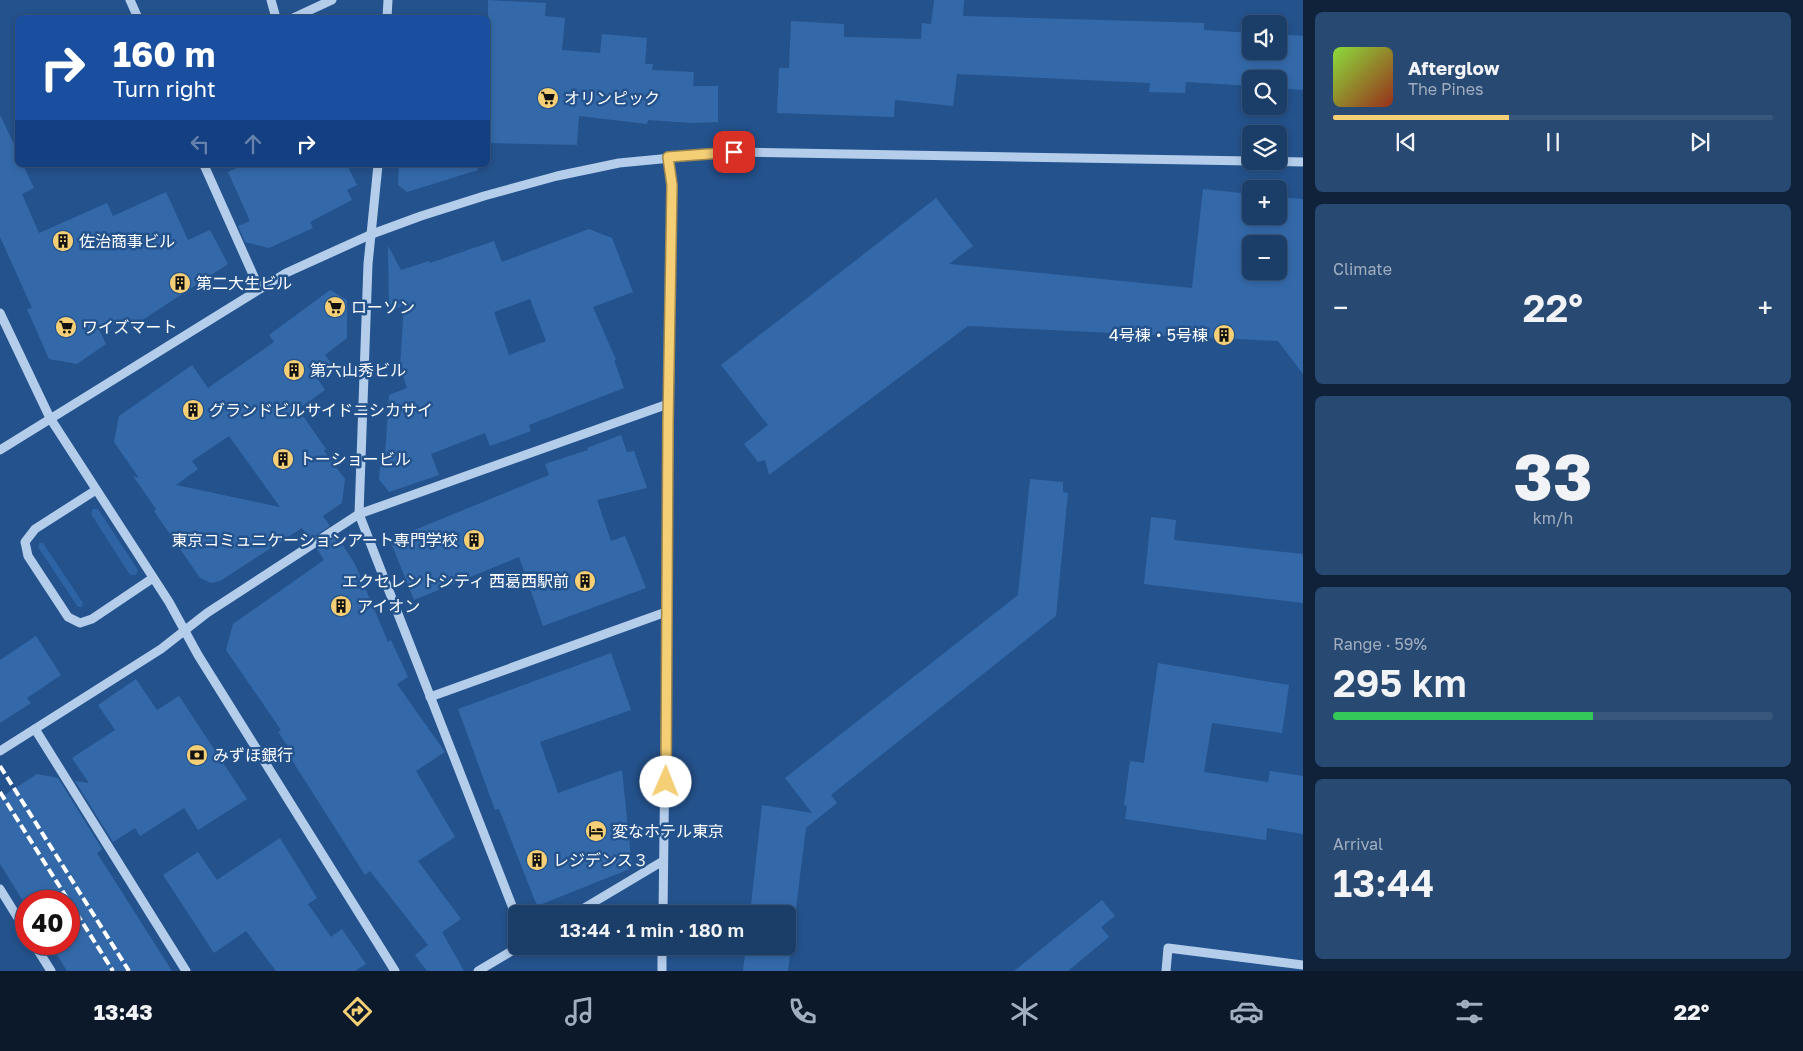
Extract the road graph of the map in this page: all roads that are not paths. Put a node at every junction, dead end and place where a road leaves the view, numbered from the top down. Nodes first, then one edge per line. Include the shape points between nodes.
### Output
1 (130, 0) edge
2 (271, 0) edge
3 (332, 0) edge
4 (388, 0) edge
5 (137, 15) edge
6 (275, 15) edge
7 (300, 15) edge
8 (387, 15) edge
9 (668, 157) junction
10 (1242, 161) edge
11 (1287, 162) edge
12 (1303, 162) edge
13 (205, 167) edge
14 (378, 167) edge
15 (372, 234) junction
16 (259, 288) junction
17 (0, 313) edge
18 (668, 404) junction
19 (50, 418) junction
20 (0, 450) edge
21 (96, 490) junction
22 (358, 514) junction
23 (153, 578) junction
24 (666, 612) junction
25 (183, 631) junction
26 (430, 697) junction
27 (35, 729) junction
28 (0, 751) edge
29 (663, 861) junction
30 (0, 890) edge
31 (512, 905) edge
32 (589, 905) edge
33 (663, 905) edge
34 (15, 914) edge
35 (508, 953) edge
36 (41, 955) edge
37 (662, 955) edge
38 (1303, 965) edge
39 (51, 971) edge
40 (186, 971) edge
41 (395, 971) edge
42 (478, 971) edge
43 (662, 971) edge
44 (1166, 971) edge

1 - 5 street
2 - 6 street
3 - 7 street
4 - 8 street
9 - 10 street via 795,151
9 - 15 street via 609,165 484,196
9 - 18 street via 672,185
11 - 12 street
13 - 16 street
14 - 15 street
15 - 16 street
15 - 22 street
16 - 19 street
17 - 19 street
18 - 22 street
18 - 24 street
19 - 20 street
19 - 21 street
21 - 23 street
21 - 23 street via 34,529 25,542 33,564 68,617 80,623 92,619
22 - 25 street
22 - 26 street
23 - 25 street via 170,602
24 - 26 street
24 - 29 street
25 - 27 street via 161,649
25 - 41 street
26 - 31 street
27 - 28 street
27 - 40 street
29 - 32 street
29 - 33 street
30 - 34 street
35 - 42 street
36 - 39 street
37 - 43 street
38 - 44 street via 1168,948

